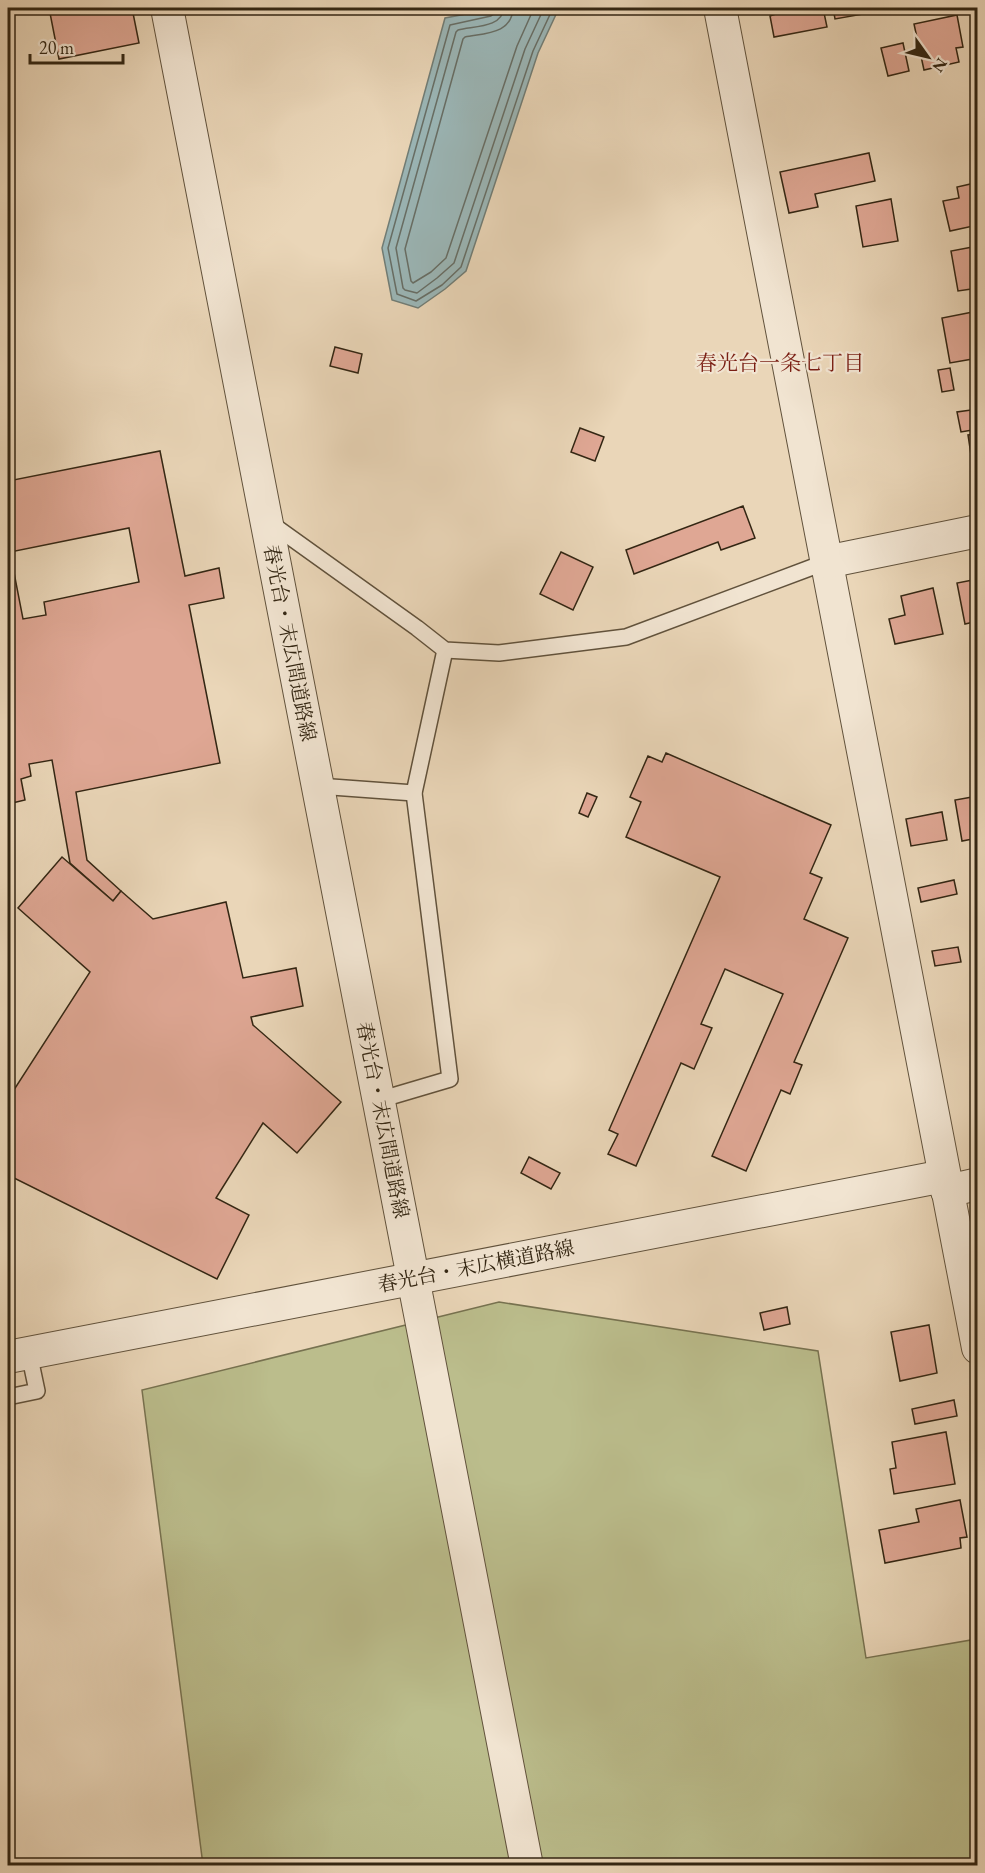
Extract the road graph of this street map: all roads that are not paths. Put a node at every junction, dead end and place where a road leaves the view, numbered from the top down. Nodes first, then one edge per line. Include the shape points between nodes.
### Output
1 (171, 8) edge
2 (720, 8) edge
3 (266, 520) junction
4 (978, 531) edge
5 (826, 562) junction
6 (445, 650) junction
7 (318, 786) junction
8 (414, 793) junction
9 (379, 1100) junction
10 (945, 1183) junction
11 (978, 1184) edge
12 (413, 1278) junction
13 (978, 1348) edge
14 (18, 1355) edge
15 (8, 1397) edge
16 (527, 1866) edge

1 - 3 street, 春光台・末広間道路線
2 - 5 street
3 - 6 lane
3 - 7 street, 春光台・末広間道路線
4 - 5 street
5 - 6 lane via 626,637 499,653
5 - 10 street
6 - 8 lane
7 - 8 lane
7 - 9 street, 春光台・末広間道路線
8 - 9 lane via 450,1079
9 - 12 street, 春光台・末広間道路線
10 - 11 street, 春光台・末広横道路線
10 - 12 street, 春光台・末広横道路線
10 - 13 street
12 - 14 street, 春光台・末広横道路線
12 - 16 street, 春光台・末広間道路線
14 - 15 lane via 37,1391

